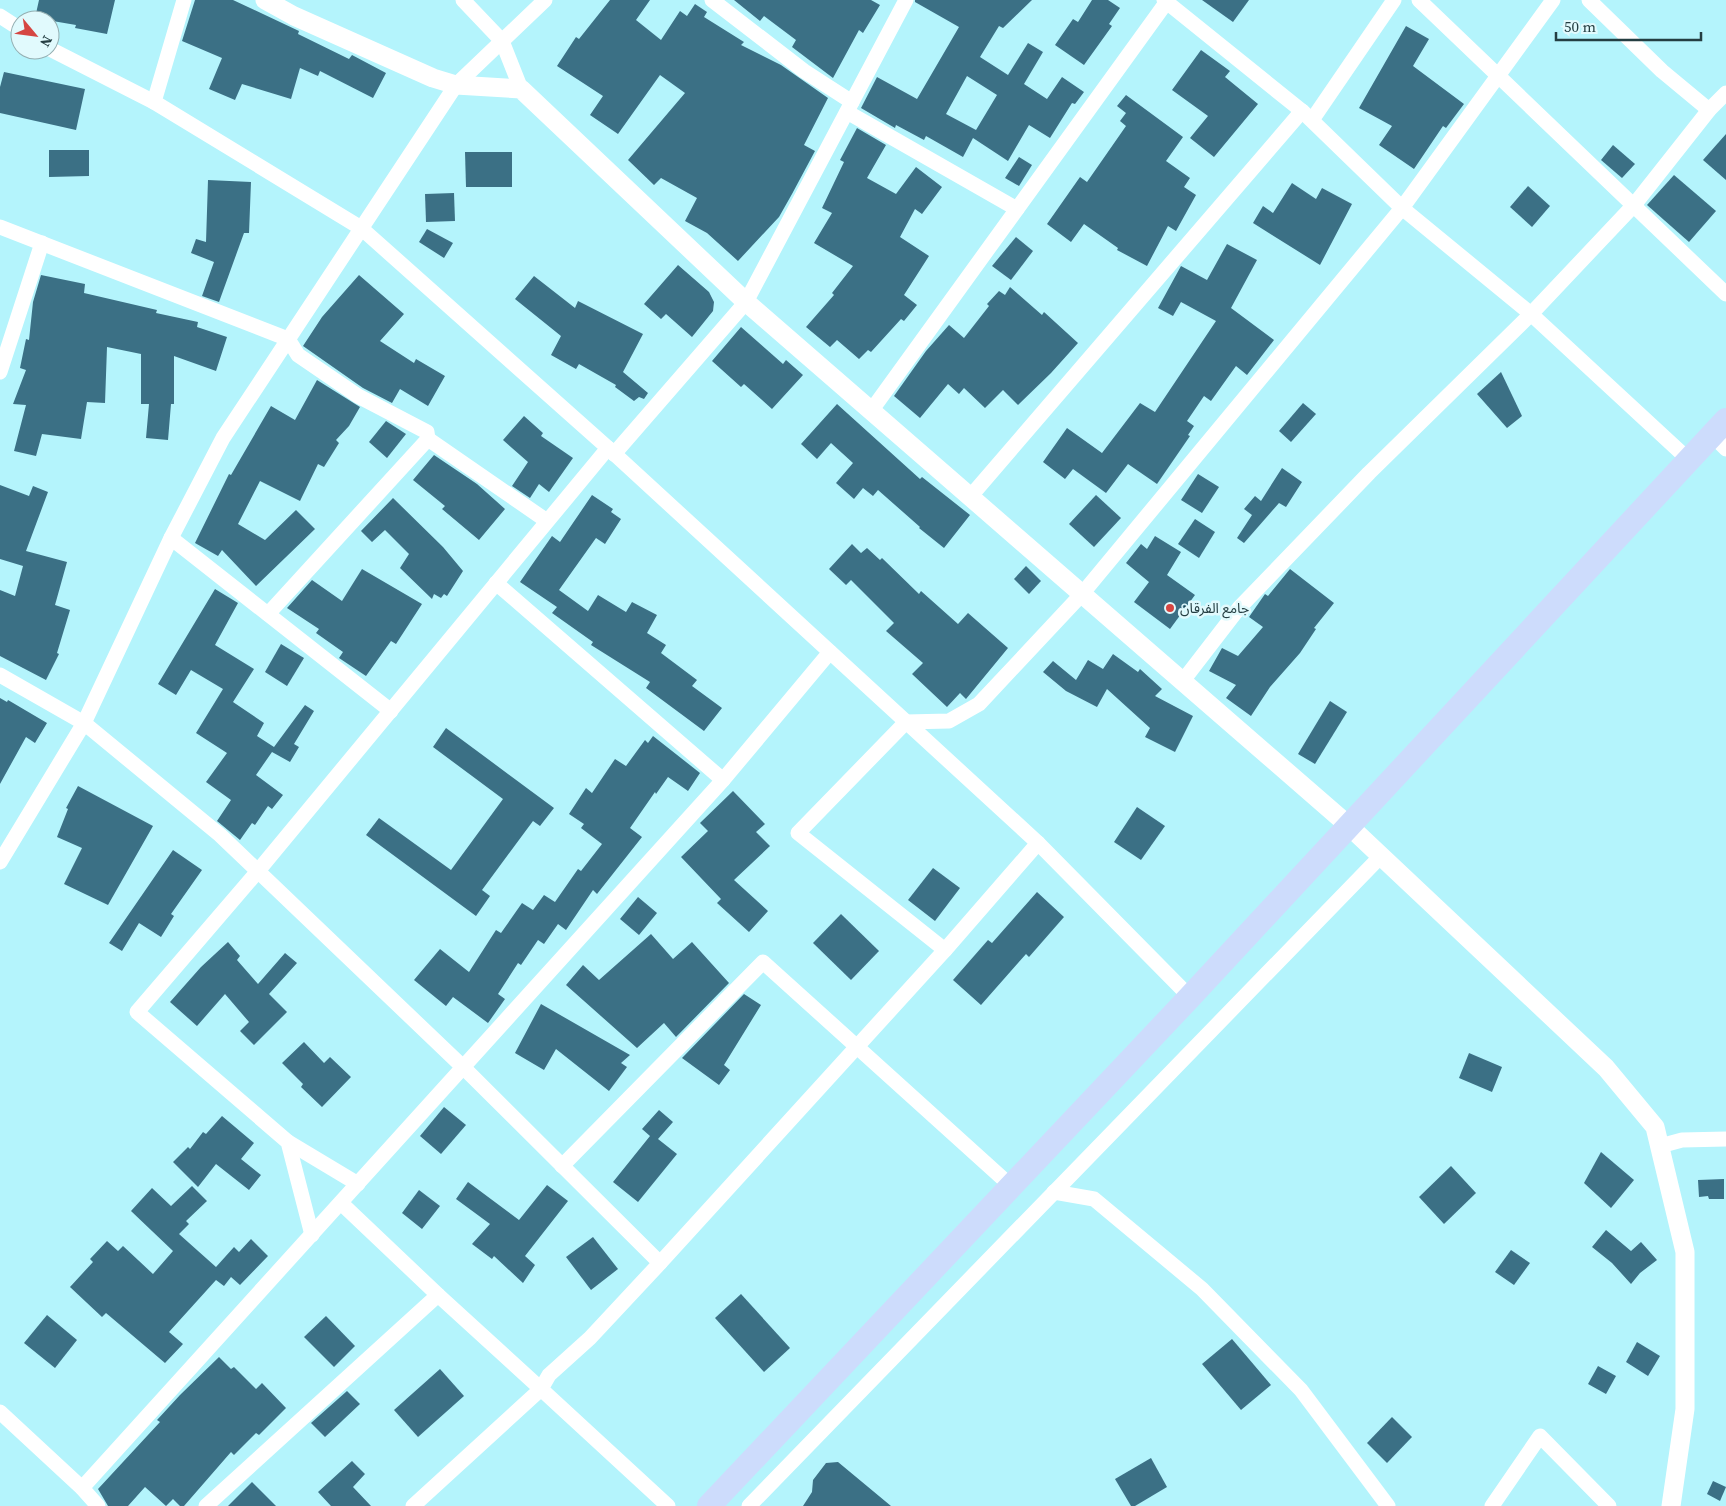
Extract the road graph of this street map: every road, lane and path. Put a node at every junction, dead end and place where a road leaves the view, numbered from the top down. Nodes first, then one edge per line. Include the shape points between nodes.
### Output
1 (184, 0) edge
2 (265, 0) edge
3 (463, 0) edge
4 (545, 0) edge
5 (712, 0) edge
6 (906, 0) edge
7 (1166, 0) edge
8 (1394, 0) edge
9 (1419, 0) edge
10 (1553, 0) edge
11 (1589, 0) edge
12 (502, 41) junction
13 (60, 54) edge
14 (1497, 77) junction
15 (456, 85) junction
16 (521, 89) junction
17 (1726, 93) edge
18 (154, 102) junction
19 (849, 107) junction
20 (1709, 110) junction
21 (1307, 116) junction
22 (1634, 205) junction
23 (1402, 208) junction
24 (1017, 209) junction
25 (0, 227) edge
26 (361, 228) junction
27 (42, 243) junction
28 (1726, 294) edge
29 (746, 302) junction
30 (1531, 314) junction
31 (288, 339) junction
32 (0, 372) edge
33 (871, 411) junction
34 (1721, 435) edge
35 (428, 439) junction
36 (611, 451) junction
37 (1689, 460) junction
38 (970, 497) junction
39 (547, 521) junction
40 (171, 538) junction
41 (496, 583) junction
42 (1082, 594) junction
43 (268, 614) junction
44 (830, 652) junction
45 (0, 675) edge
46 (1182, 682) junction
47 (390, 711) junction
48 (906, 722) junction
49 (84, 723) junction
50 (723, 780) junction
51 (1348, 825) junction
52 (1038, 843) junction
53 (1381, 856) junction
54 (0, 862) edge
55 (258, 871) junction
56 (945, 950) junction
57 (1190, 997) junction
58 (857, 1045) junction
59 (464, 1068) junction
60 (1725, 1135) edge
61 (288, 1142) junction
62 (1660, 1146) junction
63 (562, 1166) junction
64 (358, 1184) junction
65 (1011, 1186) junction
66 (1054, 1192) junction
67 (341, 1203) junction
68 (312, 1235) junction
69 (660, 1263) junction
70 (438, 1295) junction
71 (541, 1389) junction
72 (0, 1412) edge
73 (82, 1488) junction
74 (755, 1503) edge
75 (98, 1506) edge
76 (206, 1506) edge
77 (413, 1506) edge
78 (668, 1506) edge
79 (709, 1506) edge
80 (1388, 1506) edge
81 (1492, 1506) edge
82 (1609, 1506) edge
83 (1672, 1506) edge

1 - 18 street
2 - 15 street via 433,78
3 - 12 street
4 - 12 street
5 - 19 street
6 - 19 street
7 - 21 street
7 - 24 street
8 - 21 street
9 - 14 street
10 - 14 street
11 - 20 street via 1662,71
12 - 15 street
12 - 16 street
13 - 18 street
14 - 22 street
14 - 23 street
15 - 16 street
15 - 26 street
16 - 29 street
17 - 20 street
18 - 26 street
19 - 24 street
19 - 29 street
20 - 22 street
21 - 23 street
21 - 38 street
22 - 28 street
22 - 30 street
23 - 30 street
23 - 42 street
24 - 33 street
25 - 27 street
26 - 31 street
26 - 36 street
27 - 31 street
27 - 32 street
29 - 33 street
29 - 36 street
30 - 37 street
30 - 46 street via 1369,473 1239,608
31 - 35 street via 298,355 358,396 427,432
31 - 40 street via 223,438
33 - 38 street
34 - 37 main road
35 - 39 street
35 - 43 street
36 - 39 street
36 - 44 street
37 - 51 main road
38 - 42 street
39 - 41 street
40 - 43 street
40 - 49 street
41 - 47 street
41 - 50 street
42 - 46 street
42 - 48 street via 979,704 949,721
43 - 47 street
44 - 48 street
44 - 50 street
45 - 49 street
46 - 51 street
47 - 55 street
48 - 52 street
48 - 56 street via 798,833
49 - 54 street
49 - 55 street via 220,835
50 - 59 street
51 - 53 street
51 - 57 main road
52 - 56 street
52 - 57 street
53 - 62 street via 1606,1068 1655,1127
53 - 66 street
55 - 59 street
55 - 61 street via 137,1012
56 - 58 street
57 - 65 main road
58 - 63 street via 764,962
58 - 65 street
58 - 69 street
59 - 63 street
59 - 64 street
60 - 62 street
61 - 64 street
61 - 68 street
62 - 83 street via 1685,1252 1685,1409
63 - 69 street
64 - 67 street
65 - 79 main road
66 - 74 street
66 - 80 street via 1094,1199 1202,1288 1300,1390
67 - 68 street
67 - 70 street
68 - 73 street
69 - 71 street via 590,1338 549,1375
70 - 71 street
70 - 76 street
71 - 77 street
71 - 78 street
72 - 73 street
73 - 75 street
81 - 82 street via 1540,1436

